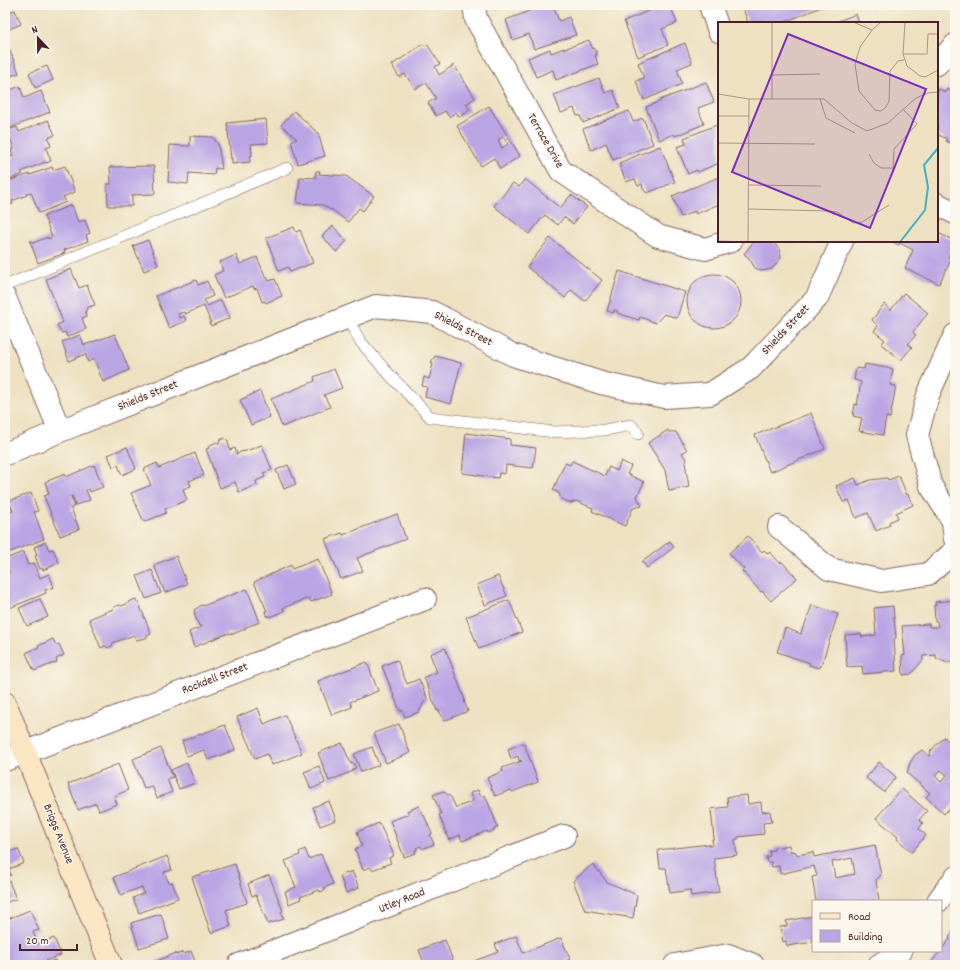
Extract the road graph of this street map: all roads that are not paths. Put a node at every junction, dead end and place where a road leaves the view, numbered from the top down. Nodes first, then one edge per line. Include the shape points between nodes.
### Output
1 (474, 5) edge
2 (710, 5) edge
3 (718, 28) edge
4 (955, 45) edge
5 (938, 63) edge
6 (287, 168) dead end
7 (938, 204) edge
8 (955, 213) edge
9 (728, 242) edge
10 (842, 242) edge
11 (5, 286) edge
12 (5, 298) edge
13 (347, 318) junction
14 (955, 335) edge
15 (60, 431) junction
16 (638, 434) dead end
17 (5, 454) edge
18 (780, 527) dead end
19 (955, 539) edge
20 (955, 551) edge
21 (425, 599) dead end
22 (5, 703) edge
23 (15, 756) edge
24 (564, 836) dead end
25 (955, 878) edge
26 (939, 900) edge
27 (898, 952) edge
28 (111, 965) edge
29 (239, 965) edge
30 (675, 965) edge
31 (753, 965) edge
32 (879, 965) edge

1 - 9 street, Terrace Drive via 476,19 561,171 658,236 704,249
2 - 3 street
4 - 5 street
6 - 11 lane
7 - 8 street
10 - 13 street, Shields Street via 817,298 750,368 710,394 664,397 601,383 514,356 432,312 376,306
12 - 15 street
13 - 15 street, Shields Street
13 - 16 lane via 360,341 430,417 554,432 605,430 631,425
14 - 19 street via 928,396 917,436 931,486 953,521
15 - 17 street, Shields Street
18 - 20 street via 829,569 882,580 928,574
21 - 23 street, Rockdell Street
22 - 23 street, Briggs Avenue
23 - 28 street, Briggs Avenue
24 - 29 street, Utley Road
25 - 26 street
27 - 32 street
30 - 31 street via 728,955

